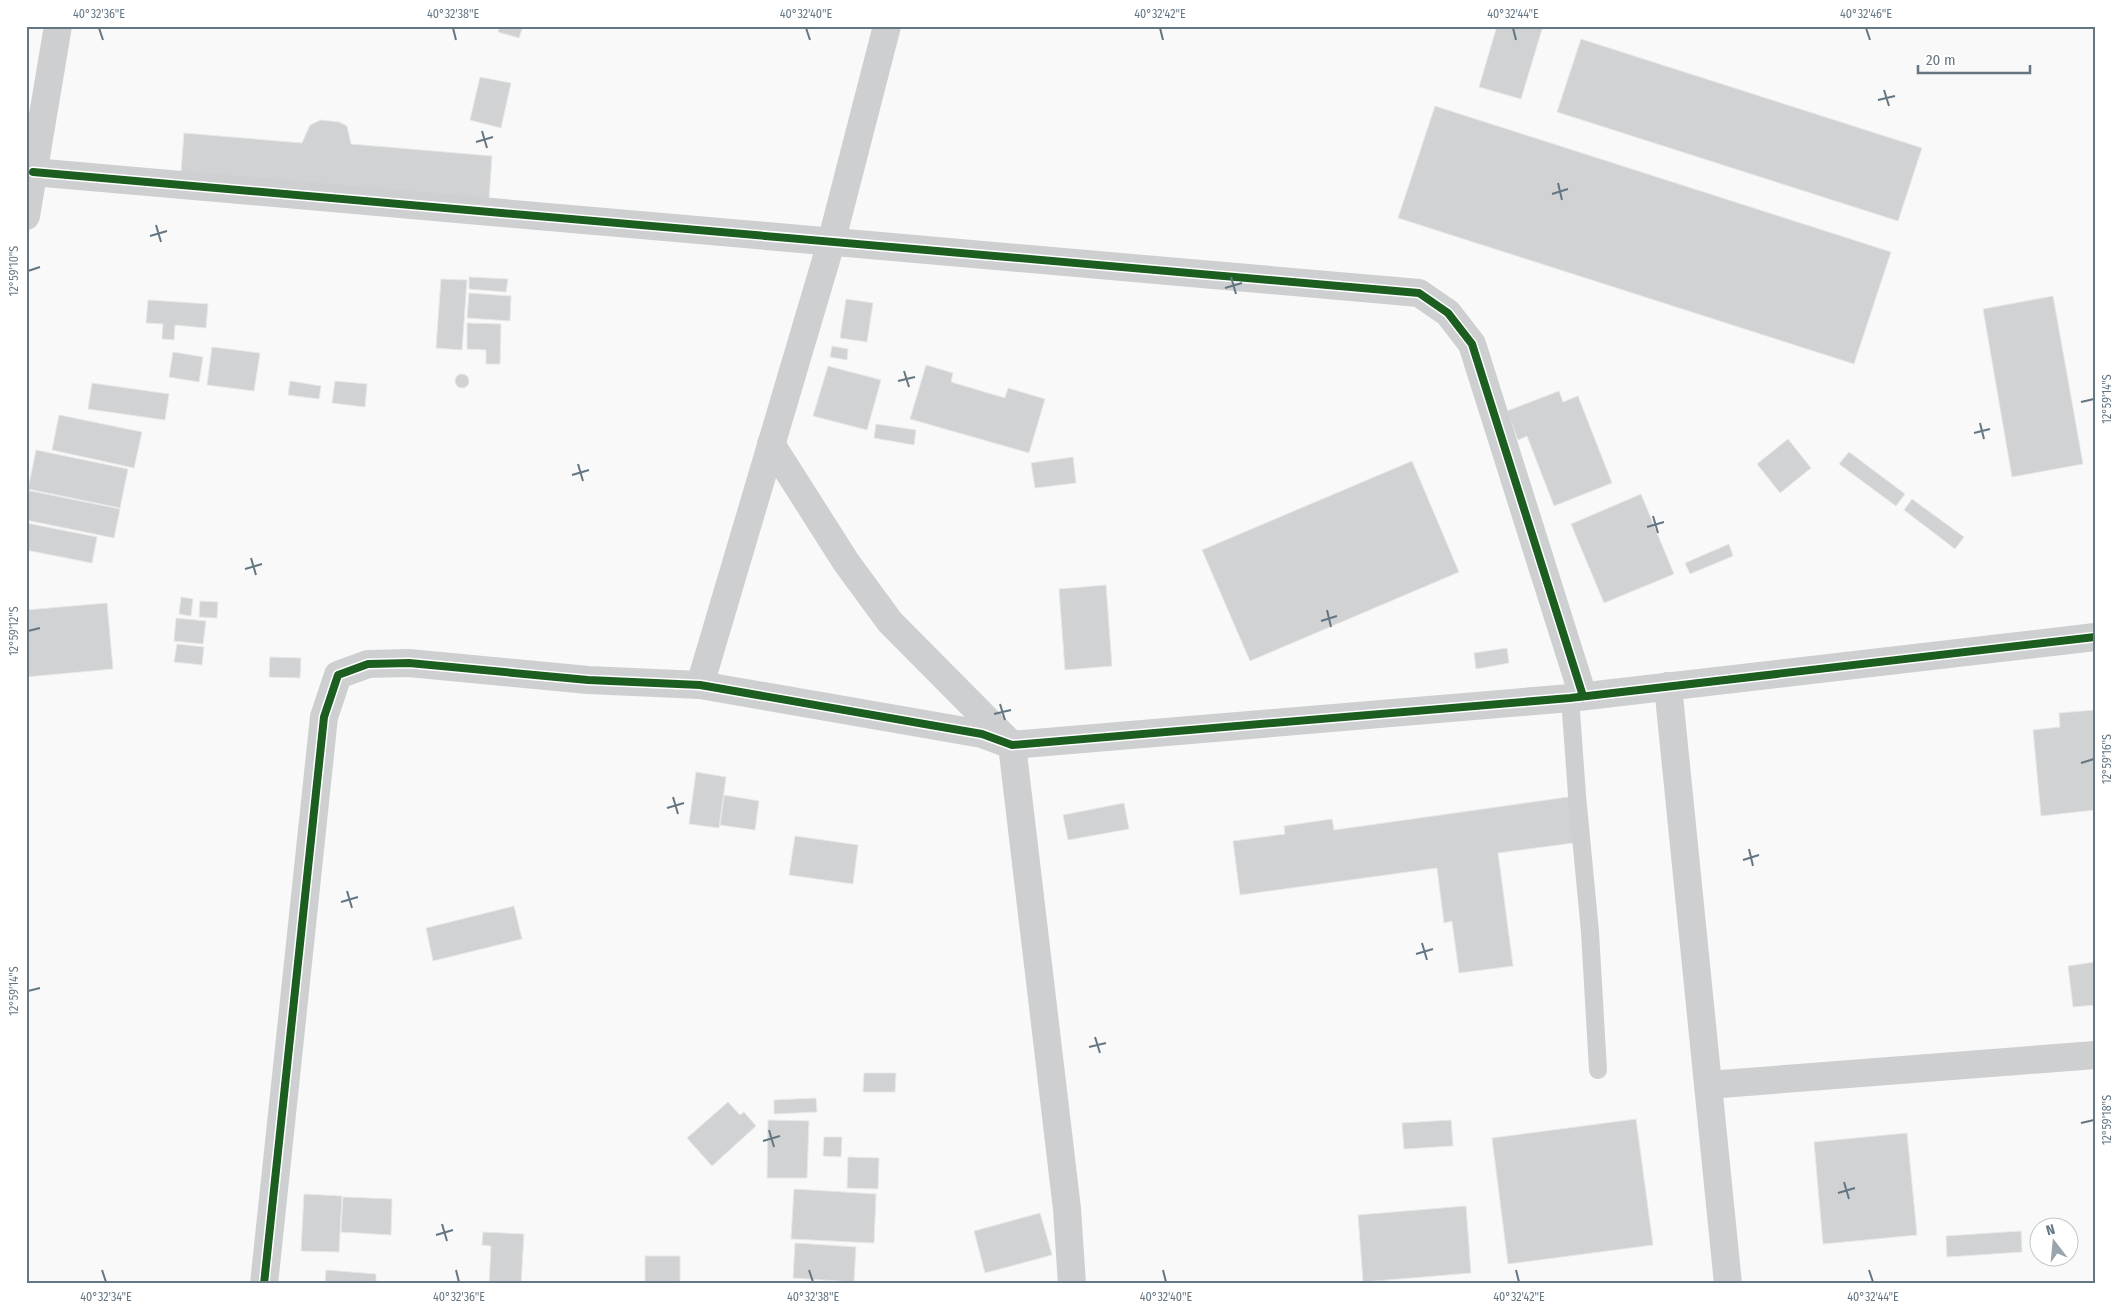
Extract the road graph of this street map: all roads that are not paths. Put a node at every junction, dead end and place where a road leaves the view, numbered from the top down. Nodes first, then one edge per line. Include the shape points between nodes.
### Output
1 (58, 26) edge
2 (887, 26) edge
3 (33, 172) junction
4 (26, 216) edge
5 (831, 243) junction
6 (771, 444) junction
7 (2095, 637) edge
8 (700, 685) junction
9 (1668, 686) junction
10 (1576, 697) junction
11 (1012, 745) junction
12 (2095, 1055) edge
13 (1598, 1070) dead end
14 (1708, 1085) junction
15 (264, 1284) edge
16 (1072, 1284) edge
17 (1728, 1284) edge

1 - 3 street
2 - 5 street
3 - 4 street
3 - 5 street
5 - 6 street
5 - 10 street via 1419,293 1448,313 1472,344
6 - 8 street
6 - 11 street via 846,562 890,622
7 - 9 street
8 - 11 street via 982,734
8 - 15 street via 588,680 409,663 368,664 338,675 324,717
9 - 10 street
9 - 14 street
10 - 11 street
10 - 13 lane via 1577,795 1590,932
11 - 16 street via 1067,1209
12 - 14 street
14 - 17 street

